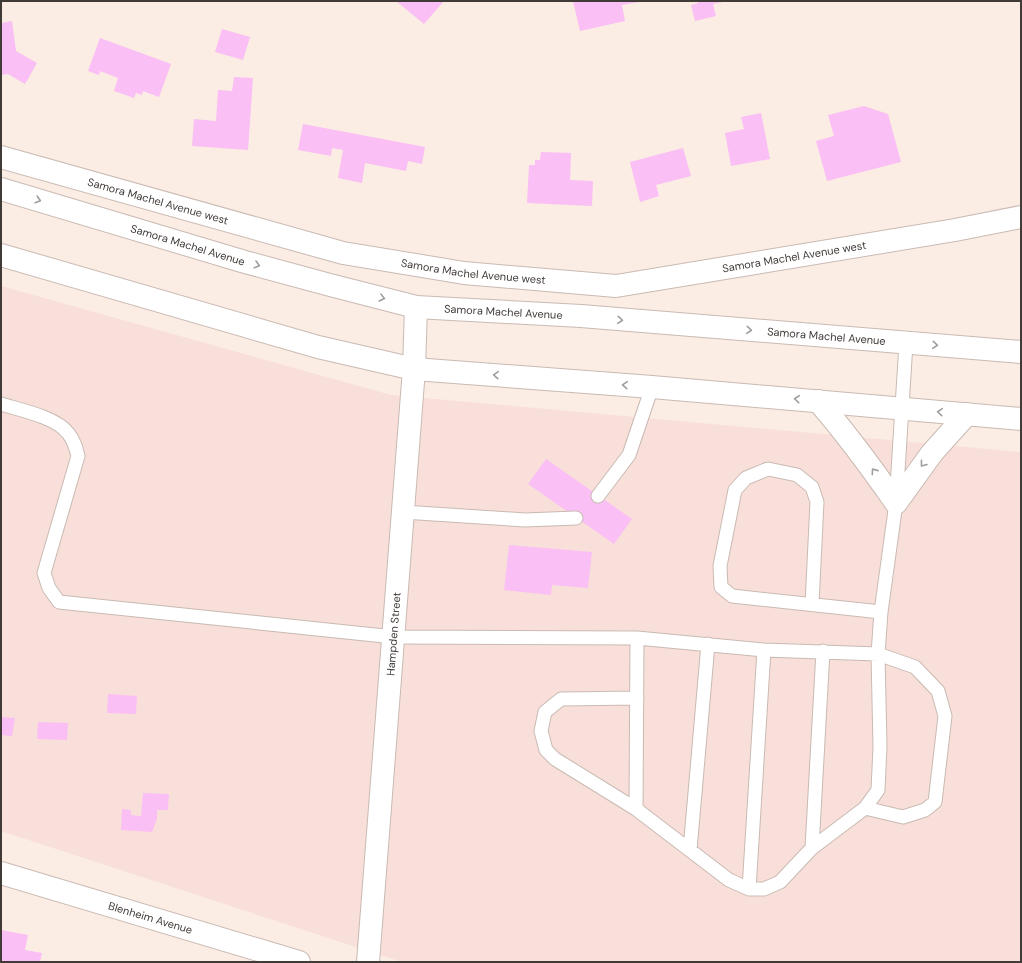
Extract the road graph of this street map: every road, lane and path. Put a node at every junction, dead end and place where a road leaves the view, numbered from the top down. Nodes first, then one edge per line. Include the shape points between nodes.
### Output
1 (1, 157) edge
2 (1, 189) edge
3 (1021, 217) edge
4 (1, 255) edge
5 (416, 306) junction
6 (906, 343) junction
7 (1021, 352) edge
8 (414, 369) junction
9 (652, 387) junction
10 (818, 401) junction
11 (1, 404) edge
12 (902, 408) junction
13 (967, 414) junction
14 (1021, 419) edge
15 (598, 496) dead end
16 (896, 503) junction
17 (403, 512) junction
18 (576, 518) dead end
19 (812, 604) junction
20 (881, 612) junction
21 (394, 637) junction
22 (637, 638) junction
23 (708, 644) junction
24 (764, 650) junction
25 (823, 651) junction
26 (878, 654) junction
27 (637, 698) junction
28 (865, 808) junction
29 (636, 809) junction
30 (812, 848) junction
31 (690, 850) junction
32 (1, 873) edge
33 (749, 889) junction
34 (299, 962) edge
35 (368, 962) edge

1 - 3 main road, Samora Machel Avenue west via 343,253 464,273 616,286
2 -> 5 main road, Samora Machel Avenue via 244,262
4 - 8 main road via 310,344
5 -> 6 main road, Samora Machel Avenue via 581,316
5 - 8 main road, Hampden Street
6 -> 7 main road, Samora Machel Avenue
6 - 12 lane
9 -> 8 main road
8 - 17 main road, Hampden Street
10 -> 9 main road
9 - 15 lane via 629,455
10 - 12 main road
16 -> 10 main road via 842,428
11 - 21 lane via 49,419 68,432 78,456 44,573 49,588 59,602
13 -> 12 main road
12 - 16 lane
13 - 14 main road
13 -> 16 main road via 932,453
16 - 20 lane
17 - 18 lane via 525,520
17 - 21 main road, Hampden Street
19 - 19 lane via 732,596 721,587 720,566 735,490 746,478 768,469 797,475 812,487 817,502
19 - 20 lane
20 - 26 lane
21 - 22 lane
21 - 35 main road, Hampden Street
22 - 23 lane
22 - 27 lane
23 - 24 lane
23 - 31 lane
24 - 25 lane
24 - 33 lane
25 - 26 lane
25 - 30 lane
26 - 28 lane via 878,790
26 - 28 lane via 915,667 938,691 945,716 935,802 925,810 903,817
27 - 29 lane
27 - 29 lane via 560,699 545,712 541,731 546,750 555,759
28 - 30 lane
29 - 31 lane
30 - 33 lane via 780,882 764,890
31 - 33 lane via 729,880
32 - 34 main road, Blenheim Avenue

